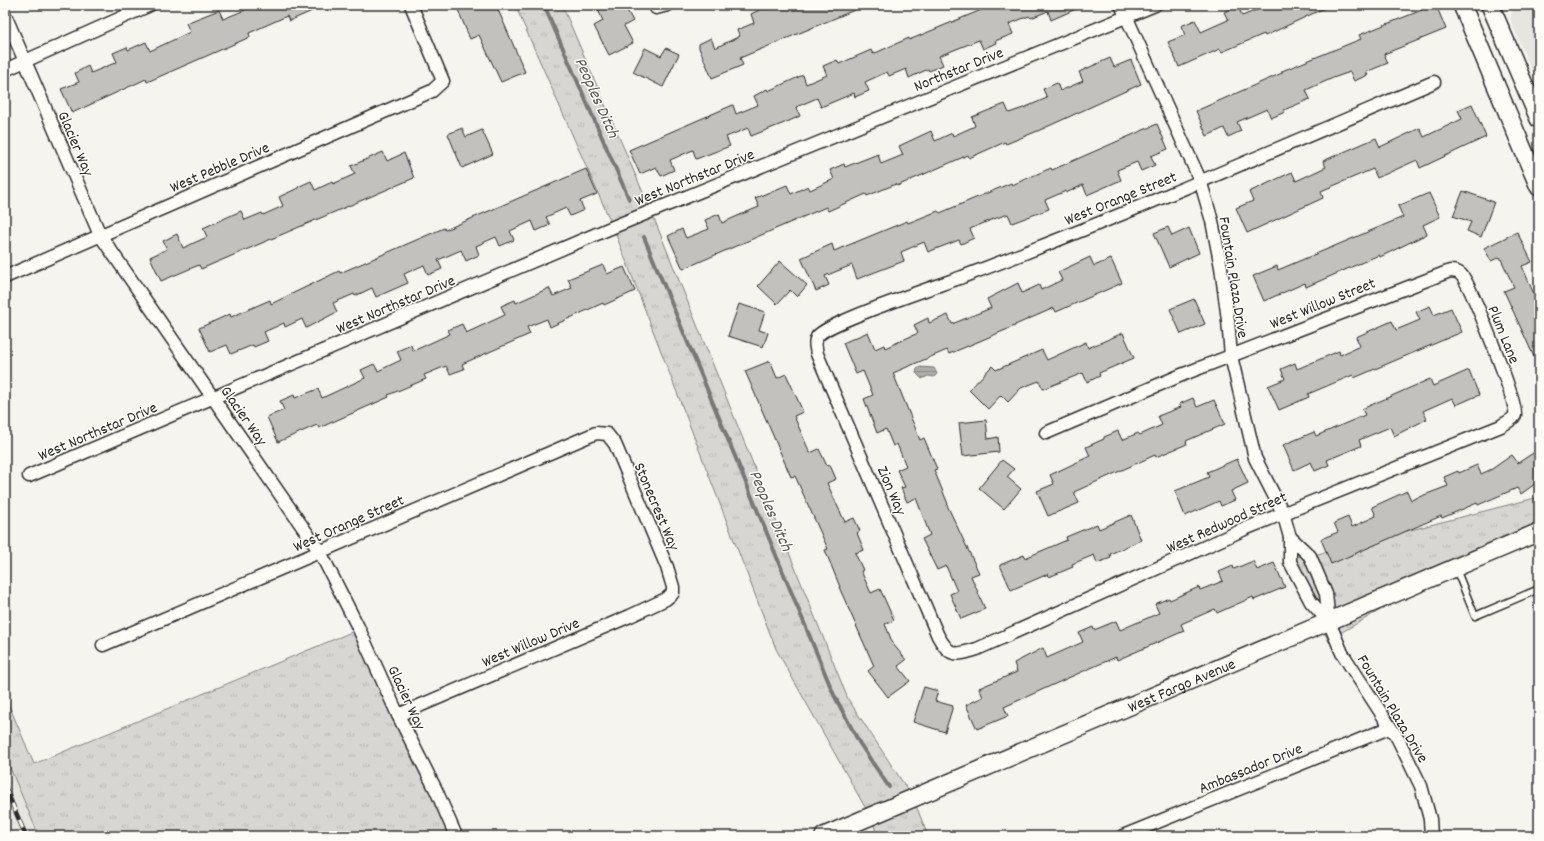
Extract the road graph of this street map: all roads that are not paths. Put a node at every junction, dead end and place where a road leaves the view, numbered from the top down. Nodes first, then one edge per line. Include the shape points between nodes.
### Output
1 (150, 5) edge
2 (411, 5) edge
3 (1121, 5) edge
4 (1154, 5) edge
5 (1462, 5) edge
6 (1490, 5) edge
7 (5, 15) edge
8 (1126, 17) junction
9 (25, 62) junction
10 (5, 70) edge
11 (1434, 82) dead end
12 (1500, 98) junction
13 (1539, 119) edge
14 (774, 160) joint
15 (1539, 167) edge
16 (1200, 181) junction
17 (1539, 187) edge
18 (100, 235) junction
19 (1455, 271) joint
20 (5, 277) edge
21 (817, 336) joint
22 (1231, 356) junction
23 (213, 398) junction
24 (1515, 414) joint
25 (1046, 433) dead end
26 (607, 434) joint
27 (29, 476) dead end
28 (1283, 513) junction
29 (1539, 532) edge
30 (1290, 537) junction
31 (320, 552) junction
32 (1456, 568) junction
33 (1539, 589) edge
34 (673, 593) joint
35 (1328, 622) junction
36 (103, 645) dead end
37 (950, 653) joint
38 (398, 715) junction
39 (1389, 728) junction
40 (456, 836) edge
41 (824, 836) edge
42 (1123, 836) edge
43 (1431, 836) edge

1 - 9 street
2 - 18 street, West Pebble Drive via 443,81 432,91
3 - 8 street, Fountain Plaza Drive
4 - 8 street, Northstar Drive
5 - 12 main road
6 - 13 main road
7 - 9 street, Glacier Way
8 - 14 street, Northstar Drive
8 - 16 street, Fountain Plaza Drive
9 - 10 street
9 - 18 street, Glacier Way
11 - 16 street, West Orange Street
12 - 15 main road via 1519,118
12 - 17 main road
14 - 23 street, West Northstar Drive
16 - 21 street, West Orange Street via 1039,248 853,318 822,331
16 - 22 street, Fountain Plaza Drive via 1212,221 1221,267
18 - 20 street, West Pebble Drive
18 - 23 street, Glacier Way
19 - 22 street, West Willow Street via 1450,270 1429,277
19 - 24 street, Plum Lane via 1463,277 1482,320 1512,396
21 - 37 street, Zion Way via 817,354 938,636
22 - 25 street, West Willow Street
22 - 28 street, Fountain Plaza Drive via 1255,458
23 - 27 street, West Northstar Drive
23 - 31 street, Glacier Way
24 - 28 street, West Redwood Street via 1500,426
26 - 31 street, West Orange Street via 596,433
26 - 34 street, Stonecrest Way via 615,444 667,567
28 - 30 street, Fountain Plaza Drive
28 - 37 street, West Redwood Street via 977,649 963,654
29 - 32 main road, West Fargo Avenue
30 - 35 street, Fountain Plaza Drive via 1290,562 1311,602
30 - 35 street, Fountain Plaza Drive via 1310,556 1326,594
31 - 36 street, West Orange Street
31 - 38 street, Glacier Way
32 - 33 lane via 1475,616
32 - 35 main road, West Fargo Avenue
34 - 38 street, West Willow Drive via 630,616
35 - 39 street, Fountain Plaza Drive via 1342,653
35 - 41 main road, West Fargo Avenue
38 - 40 street, Glacier Way
39 - 42 street, Ambassador Drive
39 - 43 street, Fountain Plaza Drive via 1398,740 1421,786 1430,819

